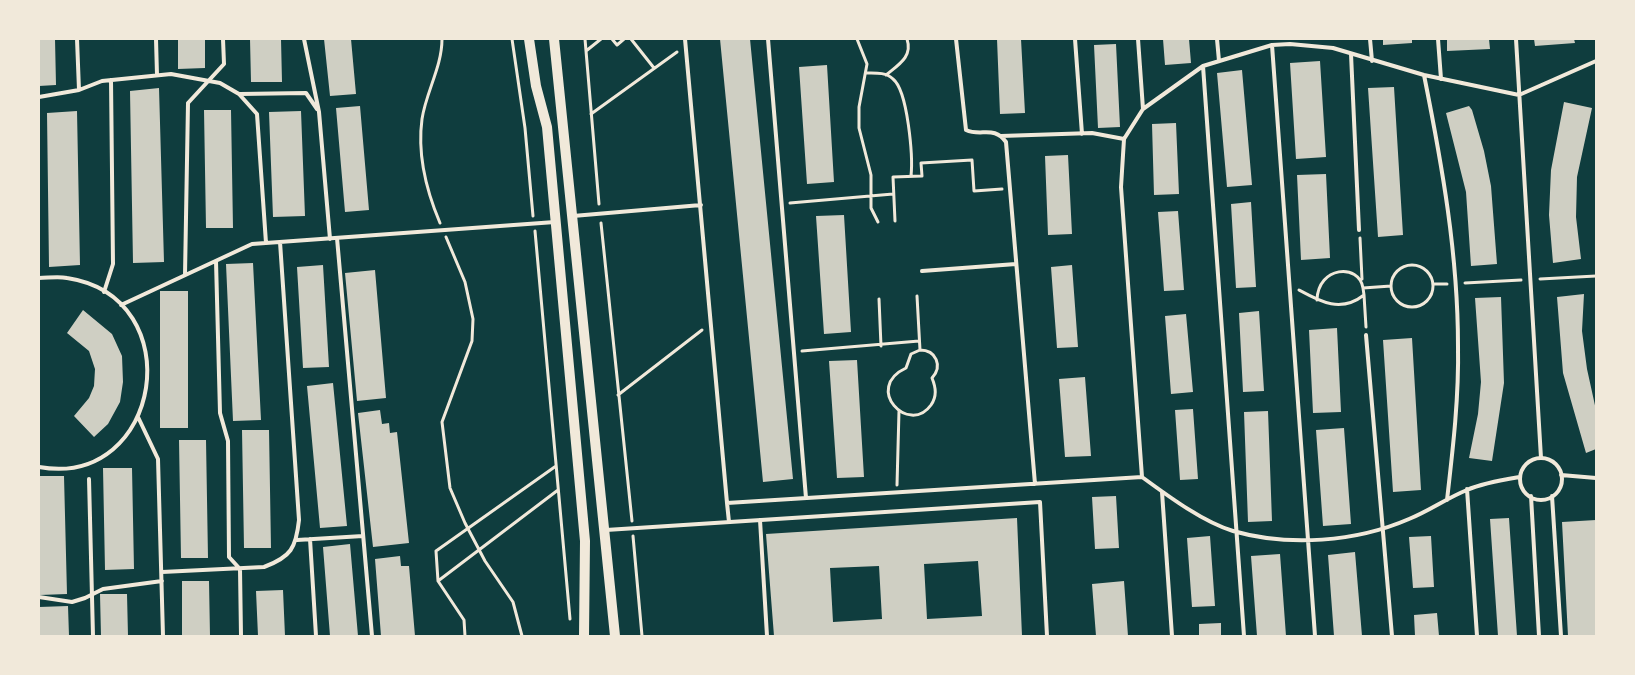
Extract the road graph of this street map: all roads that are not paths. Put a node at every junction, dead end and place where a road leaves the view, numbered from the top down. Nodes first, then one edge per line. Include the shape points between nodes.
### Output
1 (77, 39) edge
2 (156, 39) edge
3 (223, 39) edge
4 (304, 39) edge
5 (529, 39) edge
6 (554, 39) edge
7 (685, 39) edge
8 (768, 39) edge
9 (956, 39) edge
10 (1075, 39) edge
11 (1138, 39) edge
12 (1217, 39) edge
13 (1370, 39) edge
14 (1438, 39) edge
15 (1516, 39) edge
16 (1290, 41) edge
17 (1272, 45) junction
18 (1350, 53) junction
19 (1219, 61) junction
20 (1372, 61) junction
21 (1596, 61) edge
22 (1203, 66) junction
23 (157, 75) junction
24 (1424, 75) junction
25 (1441, 79) junction
26 (111, 80) junction
27 (210, 80) junction
28 (79, 90) junction
29 (239, 94) junction
30 (1519, 95) junction
31 (39, 97) edge
32 (1143, 109) junction
33 (319, 112) junction
34 (1082, 134) junction
35 (1001, 136) junction
36 (1124, 140) junction
37 (701, 205) junction
38 (572, 216) junction
39 (556, 222) junction
40 (1359, 230) road end
41 (330, 238) junction
42 (337, 238) junction
43 (280, 242) junction
44 (266, 243) junction
45 (216, 261) junction
46 (1016, 264) junction
47 (922, 271) dead end
48 (186, 275) junction
49 (39, 278) edge
50 (104, 292) junction
51 (121, 304) junction
52 (1366, 335) road end
53 (138, 417) junction
54 (1541, 458) junction
55 (39, 467) edge
56 (1561, 475) junction
57 (1142, 477) junction
58 (1520, 477) junction
59 (1596, 478) edge
60 (89, 479) dead end
61 (1035, 484) junction
62 (1467, 489) junction
63 (1162, 492) junction
64 (1530, 496) junction
65 (1552, 496) junction
66 (806, 498) junction
67 (1447, 500) junction
68 (727, 503) junction
69 (760, 520) junction
70 (729, 522) junction
71 (1383, 527) junction
72 (604, 530) junction
73 (1236, 531) junction
74 (363, 536) junction
75 (310, 539) junction
76 (297, 540) junction
77 (1308, 540) junction
78 (240, 569) junction
79 (162, 572) junction
80 (162, 581) junction
81 (92, 595) junction
82 (39, 597) edge
83 (93, 636) edge
84 (164, 636) edge
85 (241, 636) edge
86 (316, 636) edge
87 (372, 636) edge
88 (584, 636) edge
89 (615, 636) edge
90 (766, 636) edge
91 (1047, 636) edge
92 (1172, 636) edge
93 (1244, 636) edge
94 (1315, 636) edge
95 (1392, 636) edge
96 (1477, 636) edge
97 (1539, 636) edge
98 (1561, 636) edge

1 - 28 lane
2 - 23 lane
3 - 27 lane via 224,63
4 - 33 lane
5 - 39 main road via 547,127
6 - 38 main road
7 - 37 lane
8 - 66 lane
9 - 35 lane via 966,130 992,131
10 - 34 lane
11 - 32 lane
12 - 19 lane
13 - 20 lane
14 - 25 lane
15 - 30 lane
16 - 17 lane
16 - 18 lane
17 - 19 lane
17 - 77 lane
18 - 20 lane
18 - 40 lane
19 - 22 lane
20 - 24 lane
21 - 30 lane
22 - 32 lane
22 - 73 lane
23 - 26 lane
23 - 27 lane
24 - 25 lane
24 - 67 lane via 1447,195 1456,288 1457,412
25 - 30 lane
26 - 28 lane
26 - 50 lane via 113,264
27 - 29 lane
27 - 48 lane via 188,103
28 - 31 lane
29 - 33 lane via 306,93
29 - 44 lane via 257,114
30 - 54 lane
32 - 36 lane
33 - 41 lane
34 - 35 lane
34 - 36 lane
35 - 46 lane via 1006,142
36 - 57 lane via 1121,187
37 - 38 lane
37 - 68 lane
38 - 72 main road
39 - 42 lane
39 - 88 main road via 585,541
41 - 42 lane
41 - 43 lane
42 - 74 lane
43 - 44 lane
43 - 76 lane via 299,520
44 - 45 lane via 252,244
45 - 48 lane
45 - 78 lane via 220,413 228,441 229,557
46 - 47 lane
46 - 61 lane
48 - 51 lane
49 - 50 lane via 66,278
50 - 51 lane
51 - 53 lane via 140,331 149,362 147,395
52 - 71 lane
53 - 55 lane via 114,449 85,465 53,470
53 - 79 lane via 158,459
54 - 56 lane via 1556,465
54 - 58 lane via 1525,466
56 - 59 lane
56 - 65 lane via 1559,489
57 - 61 lane
57 - 63 lane
58 - 62 lane
58 - 64 lane
60 - 81 lane
61 - 66 lane
62 - 67 lane
62 - 96 lane
63 - 73 lane
63 - 92 lane
64 - 65 lane via 1542,500
64 - 97 lane
65 - 98 lane
66 - 68 lane
67 - 71 lane
68 - 70 lane
69 - 70 lane
69 - 90 lane
69 - 91 lane via 1040,502
70 - 72 lane
71 - 77 lane
71 - 95 lane
72 - 89 main road
73 - 77 lane
73 - 93 lane
74 - 75 lane
74 - 87 lane
75 - 76 lane
75 - 86 lane
76 - 78 lane via 292,551 279,562
77 - 94 lane
78 - 79 lane
78 - 85 lane
79 - 80 lane
80 - 81 lane via 103,588
80 - 84 lane
81 - 82 lane via 72,602
81 - 83 lane

